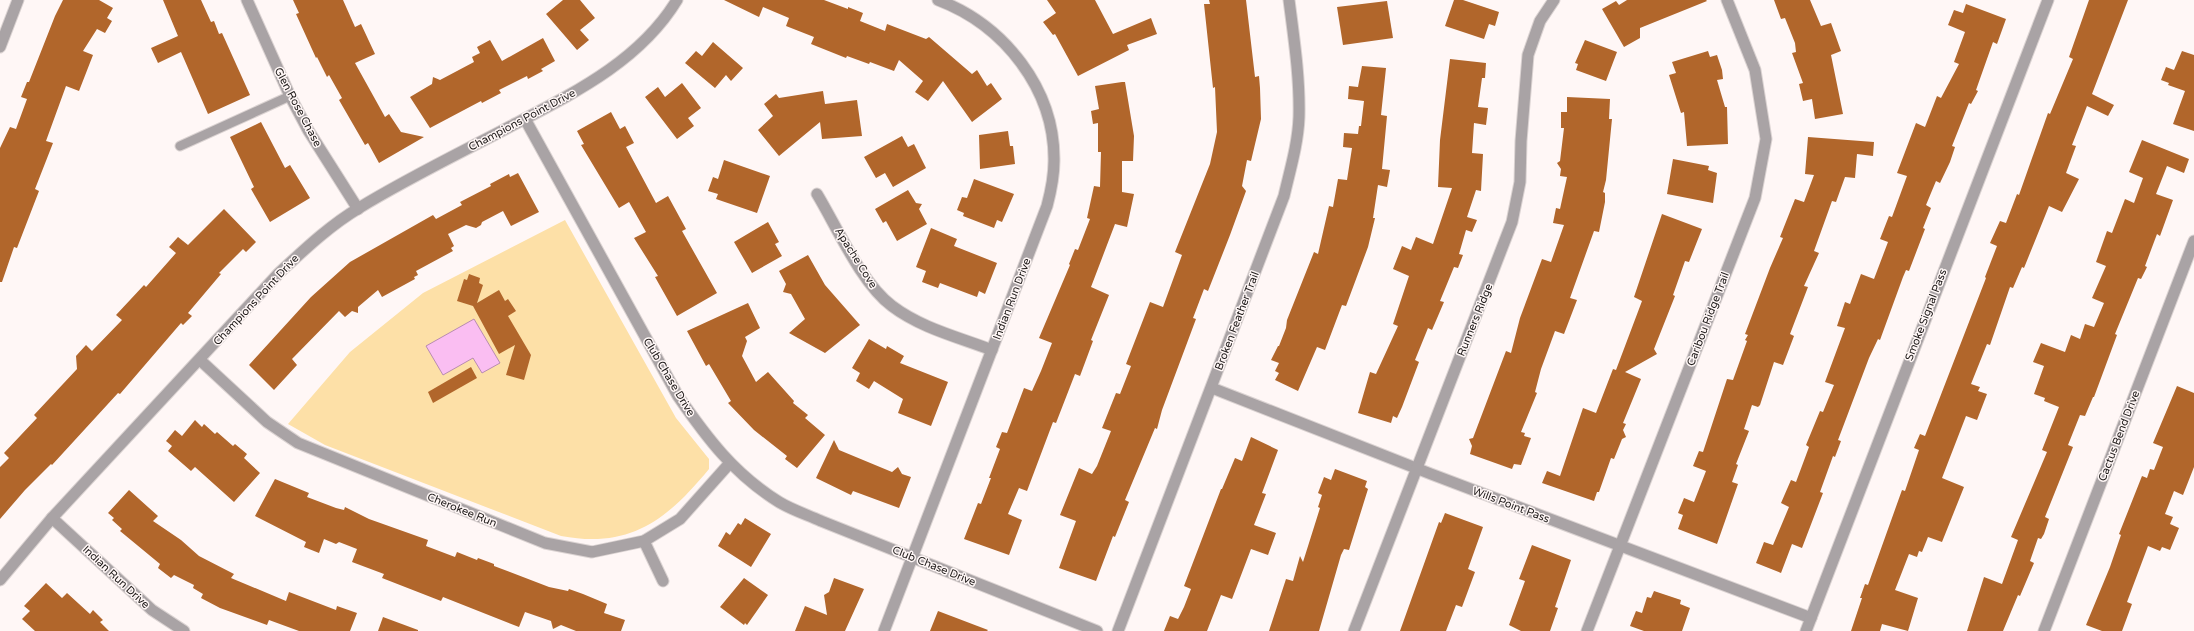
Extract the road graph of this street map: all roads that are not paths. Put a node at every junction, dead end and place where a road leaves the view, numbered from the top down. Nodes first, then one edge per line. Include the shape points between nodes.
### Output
1 (18, 0) edge
2 (247, 0) edge
3 (677, 0) edge
4 (938, 0) edge
5 (1289, 0) edge
6 (1554, 0) edge
7 (1727, 0) edge
8 (2046, 1) edge
9 (0, 47) edge
10 (290, 96) junction
11 (525, 119) junction
12 (180, 146) dead end
13 (817, 194) dead end
14 (358, 209) junction
15 (2194, 240) edge
16 (992, 350) junction
17 (200, 360) junction
18 (1212, 388) junction
19 (729, 464) junction
20 (1415, 468) junction
21 (52, 518) junction
22 (644, 541) junction
23 (1619, 546) junction
24 (912, 556) junction
25 (0, 580) edge
26 (663, 581) dead end
27 (1811, 618) junction
28 (184, 631) edge
29 (884, 631) edge
30 (1097, 631) edge
31 (1118, 631) edge
32 (1354, 631) edge
33 (1587, 631) edge
34 (1806, 631) edge
35 (2044, 631) edge

1 - 9 street
2 - 10 street, Glen Rose Chase
3 - 11 street, Champions Point Drive via 662,22 617,64 582,89
4 - 16 street, Indian Run Drive via 956,7 991,29 1013,50 1034,82 1045,109 1051,134 1054,160 1047,206
5 - 18 street, Broken Feather Trail via 1298,75 1299,118 1294,152 1284,196
6 - 20 street, Runners Ridge via 1540,21 1528,56 1520,182 1512,222
7 - 23 street, Caribou Ridge Trail via 1755,70 1766,139 1755,198
8 - 27 street, Smoke Signal Pass
10 - 12 lane
10 - 14 street, Glen Rose Chase via 308,130
11 - 14 street, Champions Point Drive
11 - 19 street, Club Chase Drive via 678,396
13 - 16 street, Apache Cove via 870,284 891,305 923,324
14 - 17 street, Champions Point Drive via 314,240 279,273
15 - 35 street, Cactus Bend Drive
16 - 24 street, Indian Run Drive
17 - 21 street, Champions Point Drive
17 - 22 street, Cherokee Run via 267,422 298,443 545,543 592,552
18 - 20 street, Wills Point Pass
18 - 31 street, Broken Feather Trail
19 - 22 street, Cherokee Run via 680,519
19 - 24 street, Club Chase Drive via 780,502 821,521
20 - 23 street, Wills Point Pass
20 - 32 street, Runners Ridge
21 - 25 street, Champions Point Drive
21 - 28 street, Indian Run Drive via 152,610
22 - 26 street
23 - 27 street, Wills Point Pass
23 - 33 street, Caribou Ridge Trail
24 - 29 street, Indian Run Drive
24 - 30 street, Club Chase Drive
27 - 34 street, Smoke Signal Pass

